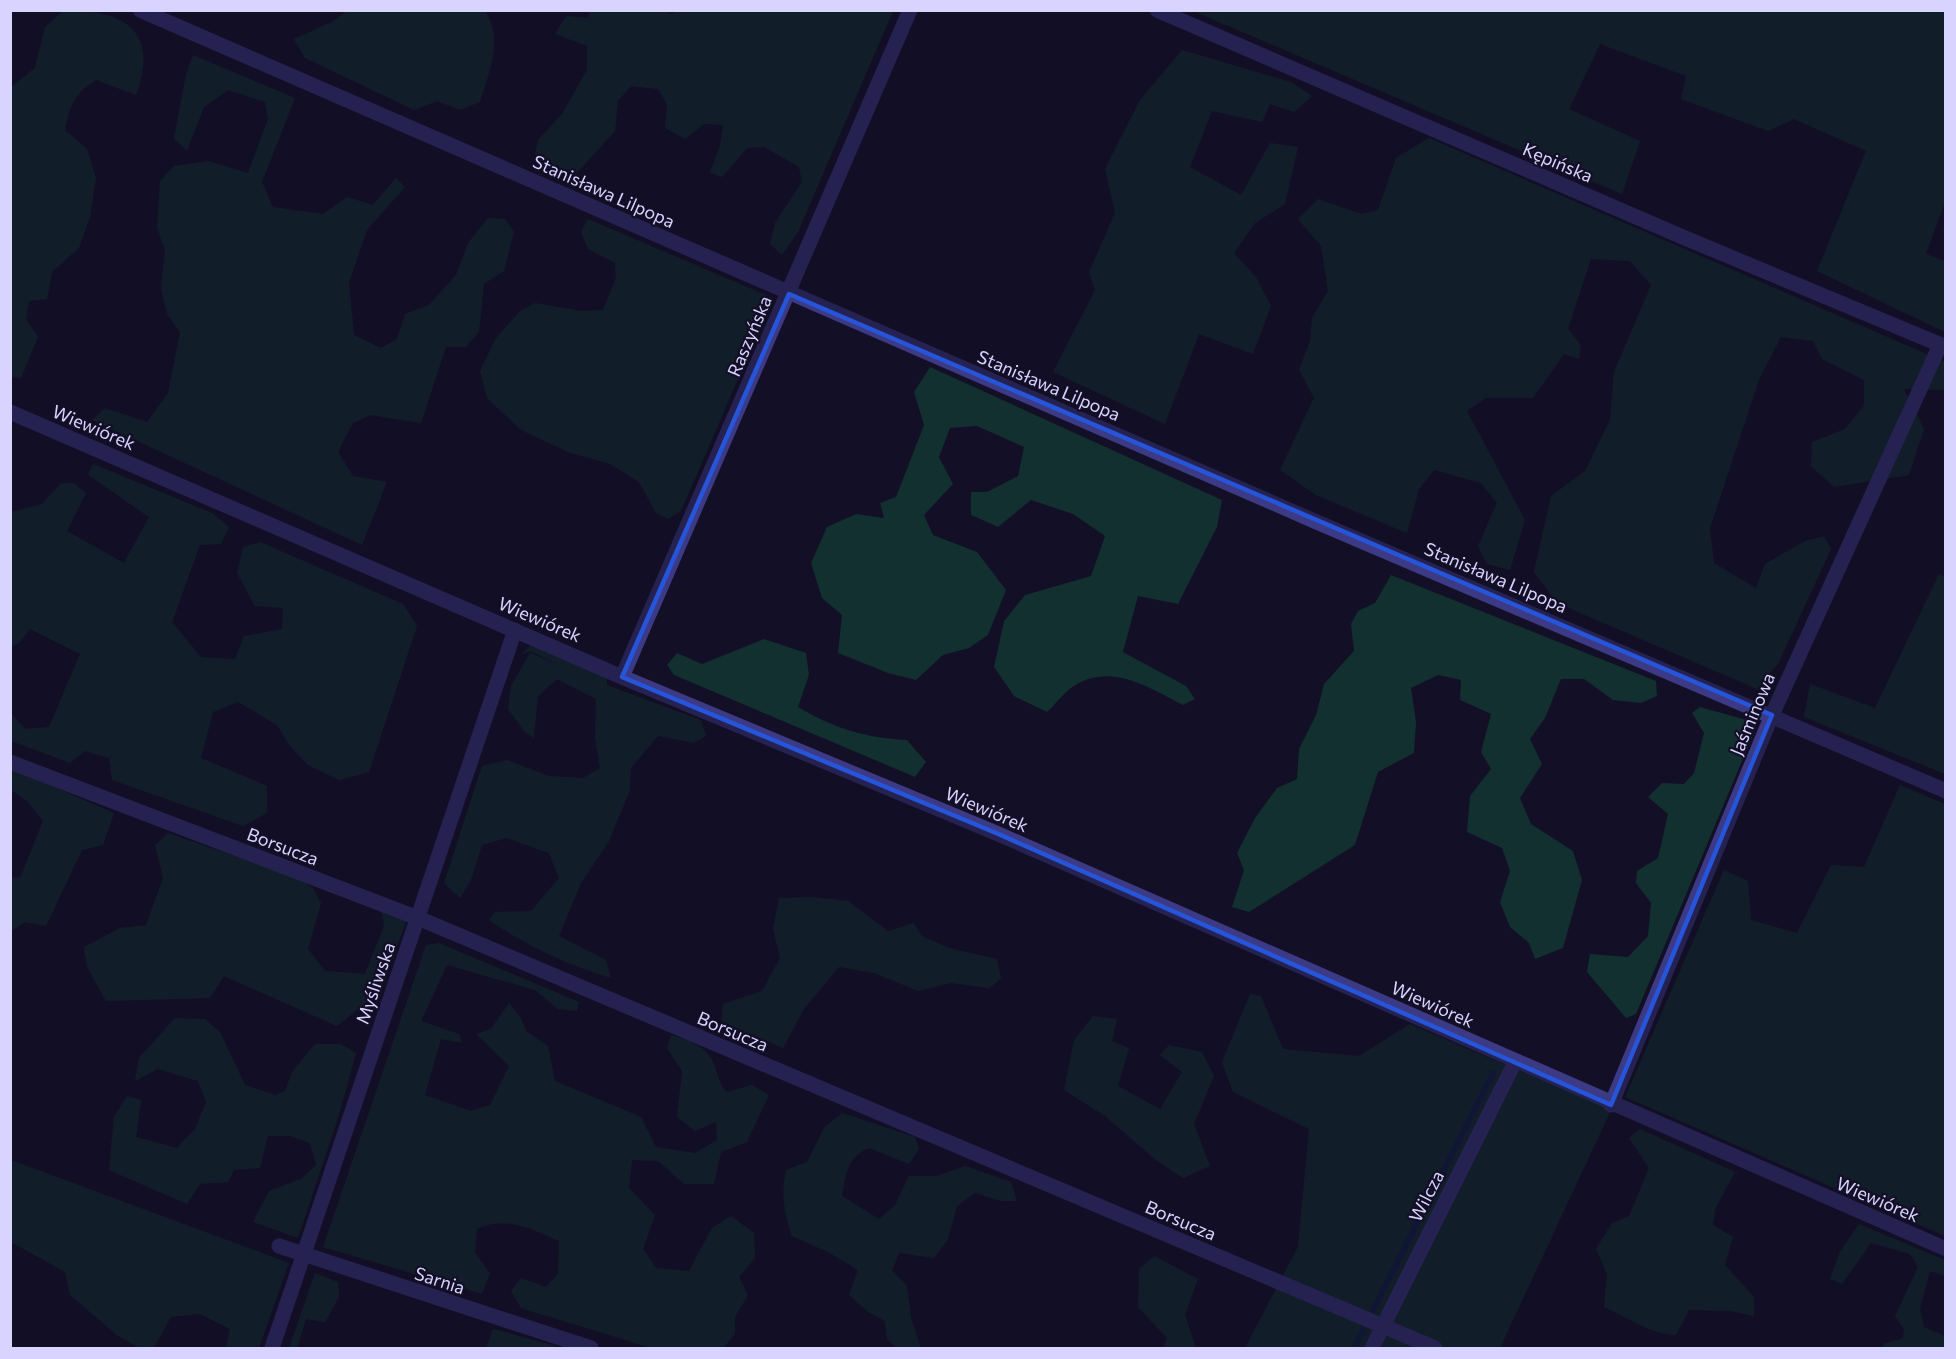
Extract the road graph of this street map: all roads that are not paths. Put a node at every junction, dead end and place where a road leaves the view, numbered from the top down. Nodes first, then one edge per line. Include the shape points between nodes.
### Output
1 (140, 10) edge
2 (910, 10) edge
3 (1157, 10) edge
4 (789, 294) junction
5 (1943, 346) edge
6 (10, 412) edge
7 (515, 630) junction
8 (622, 677) junction
9 (1772, 715) junction
10 (10, 762) edge
11 (1946, 791) edge
12 (418, 918) junction
13 (1515, 1062) junction
14 (1611, 1105) junction
15 (279, 1246) dead end
16 (1946, 1249) edge
17 (304, 1256) junction
18 (1383, 1327) junction
19 (272, 1348) edge
20 (591, 1348) edge
21 (1372, 1348) edge
22 (1435, 1348) edge

1 - 4 street, Stanisława Lilpopa
2 - 4 street, Raszyńska
3 - 5 street, Kępińska
4 - 8 street, Raszyńska
4 - 9 street, Stanisława Lilpopa
5 - 9 street, Jaśminowa
6 - 7 street, Wiewiórek
7 - 8 street, Wiewiórek
7 - 12 street, Myśliwska
8 - 13 street, Wiewiórek via 996,833
9 - 11 street, Stanisława Lilpopa
9 - 14 street, Jaśminowa
10 - 12 street, Borsucza
12 - 17 street, Myśliwska
12 - 18 street, Borsucza
13 - 14 street, Wiewiórek
13 - 18 street, Wilcza
14 - 16 street, Wiewiórek
15 - 17 street, Sarnia
17 - 19 street, Myśliwska
17 - 20 street, Sarnia
18 - 21 street, Wilcza
18 - 22 street, Borsucza

